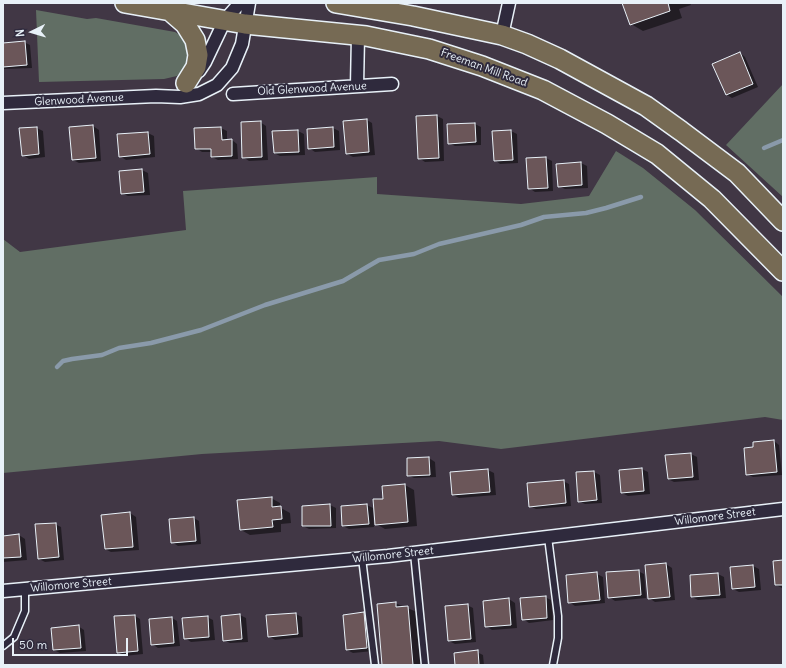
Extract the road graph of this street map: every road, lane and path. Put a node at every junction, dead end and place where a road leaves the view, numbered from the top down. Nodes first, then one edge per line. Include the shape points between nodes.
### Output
1 (125, 3) edge
2 (240, 3) edge
3 (249, 3) edge
4 (336, 3) edge
5 (509, 3) edge
6 (170, 11) junction
7 (226, 20) junction
8 (245, 24) junction
9 (502, 35) junction
10 (358, 36) junction
11 (186, 83) junction
12 (392, 84) dead end
13 (357, 86) junction
14 (233, 94) dead end
15 (156, 96) junction
16 (3, 103) edge
17 (783, 221) edge
18 (783, 271) edge
19 (783, 509) edge
20 (548, 537) junction
21 (414, 553) junction
22 (362, 558) junction
23 (25, 589) junction
24 (3, 591) edge
25 (3, 646) edge
26 (375, 665) edge
27 (425, 665) edge
28 (553, 665) edge

1 - 6 main road, Freeman Mill Road
2 - 7 street, Glenwood Avenue
3 - 8 street, Glenwood Avenue
4 - 9 main road
5 - 9 street
6 - 7 main road, Freeman Mill Road
6 - 11 main road via 185,24 195,40 198,55 196,67
7 - 8 main road, Freeman Mill Road
7 - 11 street, Glenwood Avenue via 205,62
8 - 10 main road, Freeman Mill Road
8 - 15 street, Glenwood Avenue via 242,44 232,68 217,85 199,94 180,97
9 - 17 main road via 560,59 646,106 737,173
10 - 13 street
10 - 18 main road, Freeman Mill Road via 429,49 482,66 543,90 607,124 657,154 712,199
11 - 15 street, Glenwood Avenue via 176,90
12 - 13 street, Old Glenwood Avenue
13 - 14 street, Old Glenwood Avenue
15 - 16 street, Glenwood Avenue
19 - 20 street, Willomore Street
20 - 21 street, Willomore Street
20 - 28 lane via 558,616 558,638
21 - 22 street, Willomore Street
21 - 27 lane
22 - 23 street, Willomore Street
22 - 26 lane
23 - 24 street, Willomore Street
23 - 25 lane via 25,611 14,637

